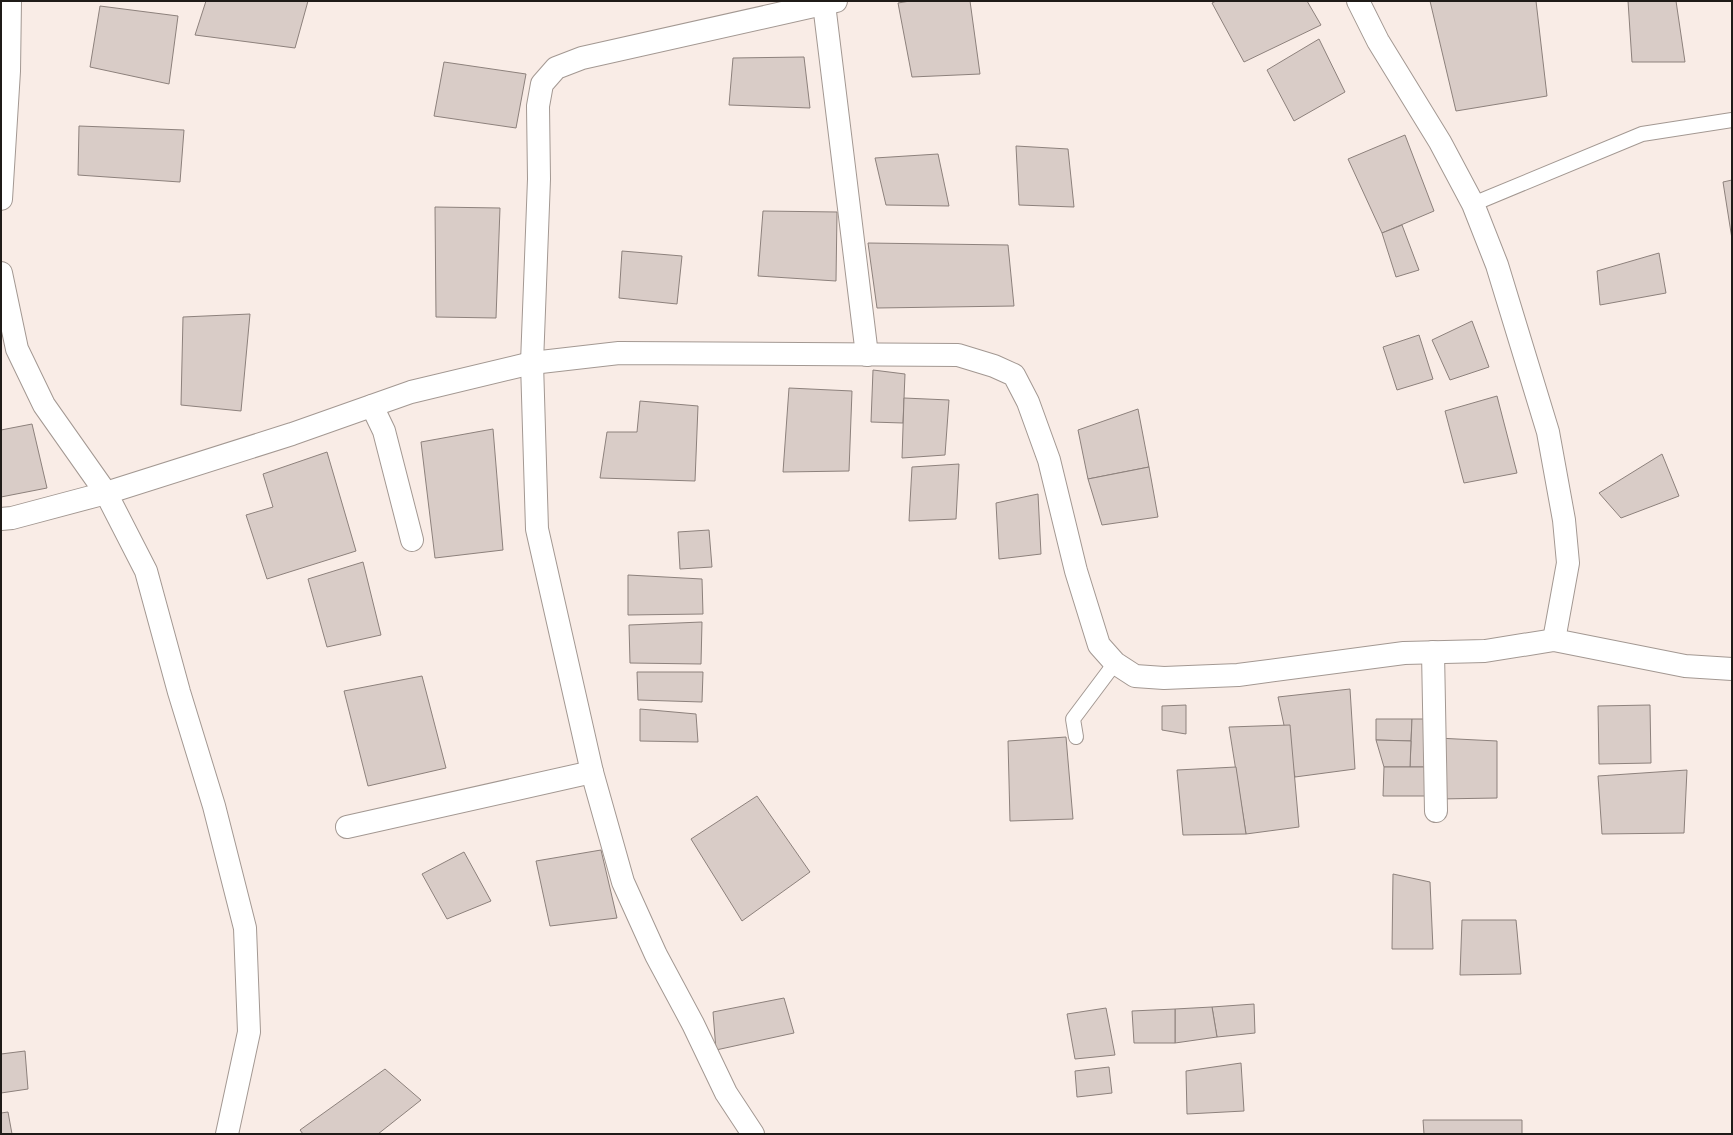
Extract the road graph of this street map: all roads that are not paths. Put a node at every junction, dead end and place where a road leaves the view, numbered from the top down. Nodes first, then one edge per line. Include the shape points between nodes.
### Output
1 (10, 1) edge
2 (1358, 1) edge
3 (830, 2) edge
4 (1732, 120) edge
5 (1, 200) edge
6 (1473, 204) junction
7 (1, 273) edge
8 (867, 355) junction
9 (532, 363) junction
10 (372, 406) junction
11 (106, 493) junction
12 (1, 519) edge
13 (412, 540) dead end
14 (1554, 640) junction
15 (1433, 652) junction
16 (1115, 663) junction
17 (1732, 669) edge
18 (1076, 737) dead end
19 (592, 772) junction
20 (1436, 810) dead end
21 (347, 827) dead end
22 (227, 1134) edge
23 (753, 1134) edge

1 - 5 street via 9,71
2 - 6 street via 1378,41 1440,142
3 - 8 street
3 - 9 street via 582,58 556,68 542,84 538,106 539,179
4 - 6 lane via 1642,134
6 - 14 street via 1497,265 1548,432 1568,563
7 - 11 street via 17,349 37,391 44,405
8 - 9 street via 619,353
8 - 16 street via 958,355 1014,375 1028,402 1049,460 1076,572 1099,645
9 - 10 street via 411,392
9 - 19 street via 538,529
10 - 11 street
10 - 13 street via 384,431
11 - 12 street
11 - 22 street via 146,571 214,806 245,928 249,1032
14 - 15 street via 1485,651
14 - 17 street via 1686,666
15 - 16 street via 1404,653 1238,675 1164,678 1136,676
15 - 20 street
16 - 18 lane via 1073,719
19 - 21 street
19 - 23 street via 623,882 656,955 726,1094

